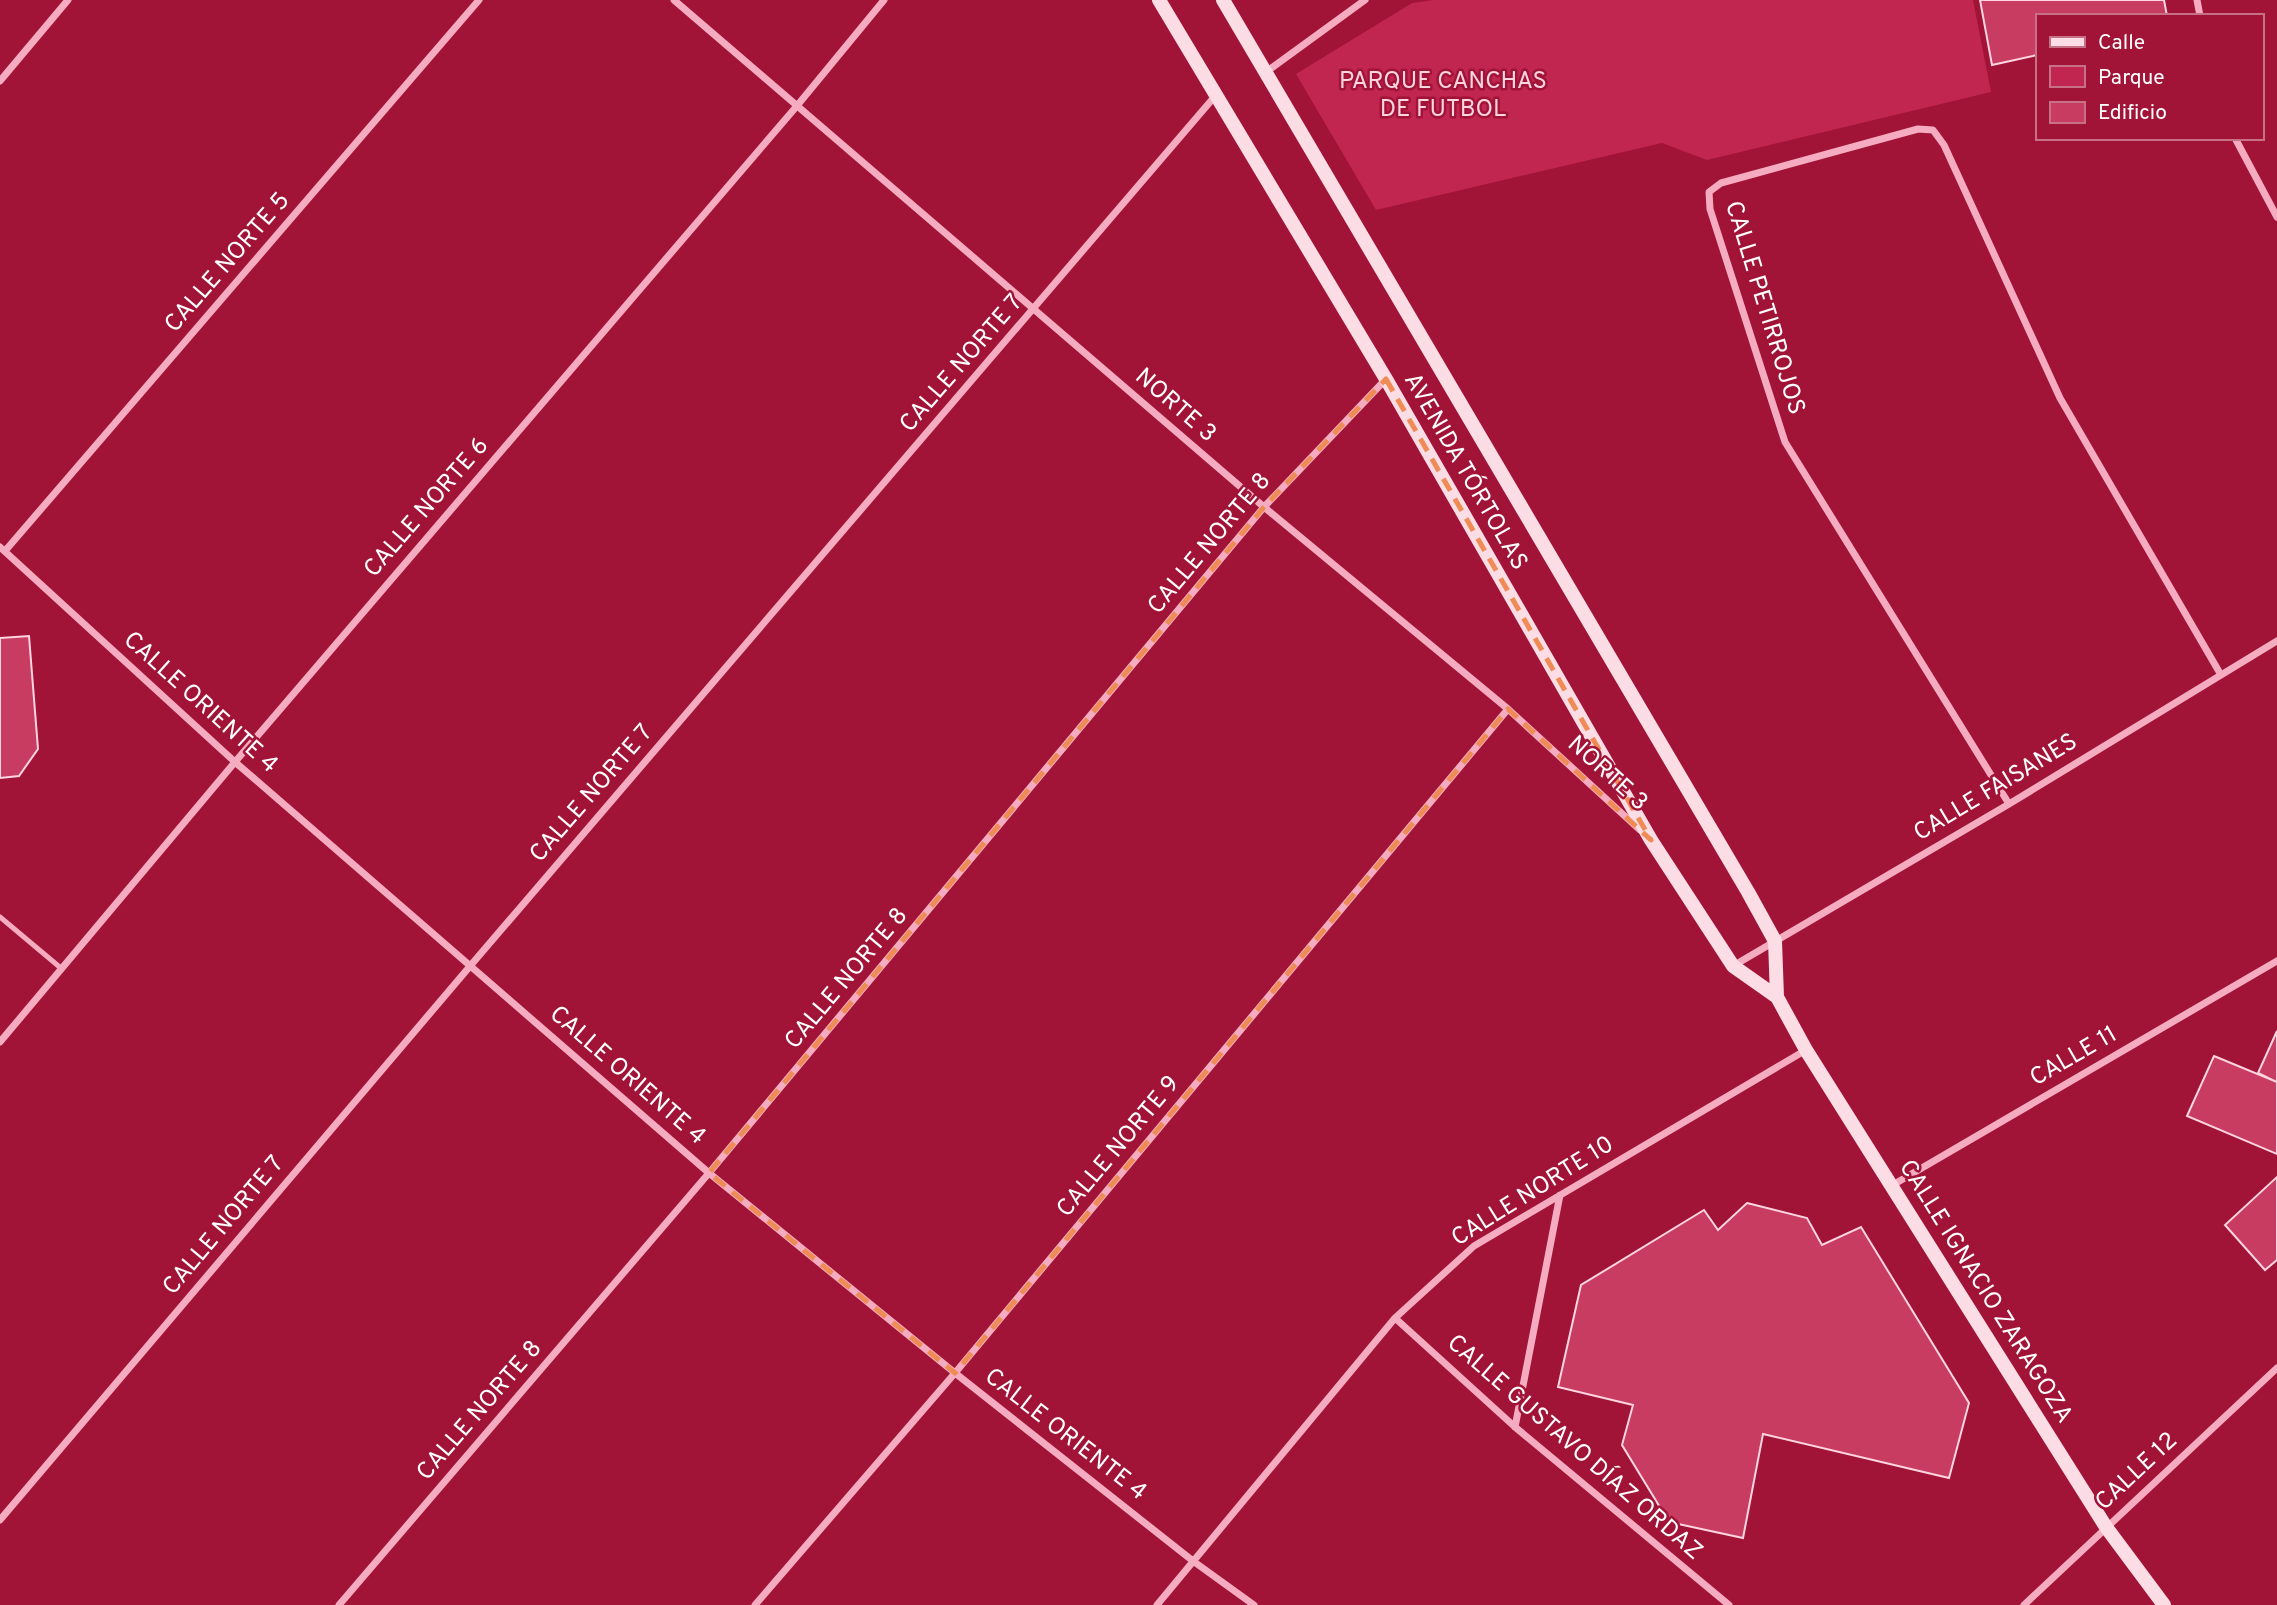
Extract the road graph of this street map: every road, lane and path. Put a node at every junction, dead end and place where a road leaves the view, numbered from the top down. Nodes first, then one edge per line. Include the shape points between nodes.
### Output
1 (68, 0) edge
2 (480, 0) edge
3 (674, 0) edge
4 (884, 0) edge
5 (1159, 0) edge
6 (1223, 0) edge
7 (1365, 0) edge
8 (1266, 72) junction
9 (0, 81) edge
10 (1216, 95) junction
11 (796, 107) junction
12 (2236, 140) edge
13 (2277, 217) edge
14 (1033, 310) junction
15 (1386, 379) junction
16 (1264, 508) junction
17 (2, 549) edge
18 (2277, 641) edge
19 (2221, 675) junction
20 (1508, 709) junction
21 (235, 762) junction
22 (2009, 804) junction
23 (1651, 840) junction
24 (0, 917) edge
25 (1774, 941) junction
26 (2277, 961) edge
27 (471, 965) junction
28 (1734, 965) junction
29 (62, 969) junction
30 (1777, 997) junction
31 (0, 1042) edge
32 (1806, 1049) junction
33 (709, 1174) junction
34 (1891, 1186) junction
35 (1560, 1195) junction
36 (1395, 1318) junction
37 (2277, 1368) edge
38 (955, 1373) junction
39 (1515, 1427) junction
40 (0, 1520) edge
41 (2106, 1528) junction
42 (1193, 1561) junction
43 (338, 1605) edge
44 (755, 1605) edge
45 (1157, 1605) edge
46 (1254, 1605) edge
47 (1729, 1605) edge
48 (2024, 1605) edge
49 (2164, 1605) edge

1 - 9 street
2 - 17 street, CALLE NORTE 5
3 - 11 street, NORTE 3
4 - 11 street, CALLE NORTE 6
5 - 10 street, AVENIDA TÓRTOLAS
6 - 8 street, AVENIDA TÓRTOLAS
7 - 8 street
8 - 25 street, AVENIDA TÓRTOLAS
10 - 14 street, CALLE NORTE 7
10 - 15 street, AVENIDA TÓRTOLAS
11 - 14 street, NORTE 3
11 - 21 street, CALLE NORTE 6
12 - 13 street
14 - 16 street, NORTE 3
14 - 27 street, CALLE NORTE 7
15 - 16 street, CALLE NORTE 8
15 - 23 street, AVENIDA TÓRTOLAS
16 - 20 street, NORTE 3
16 - 33 street, CALLE NORTE 8
17 - 21 street, CALLE ORIENTE 4
18 - 19 street, CALLE FAISANES
19 - 22 street, CALLE FAISANES
19 - 22 street, CALLE PETIRROJOS via 2060,398 1944,145 1933,130 1918,129 1721,183 1709,192 1710,209 1785,442
20 - 23 street, NORTE 3
20 - 38 street, CALLE NORTE 9
21 - 27 street, CALLE ORIENTE 4
21 - 29 street, CALLE NORTE 6
22 - 25 street, CALLE FAISANES
23 - 28 street, AVENIDA TÓRTOLAS
24 - 29 lane
25 - 28 street, CALLE FAISANES
25 - 30 street, CALLE IGNACIO ZARAGOZA
26 - 34 street, CALLE 11
27 - 33 street, CALLE ORIENTE 4
27 - 40 street, CALLE NORTE 7
28 - 30 street, CALLE IGNACIO ZARAGOZA
29 - 31 street, CALLE NORTE 6
30 - 32 street, CALLE IGNACIO ZARAGOZA
32 - 34 street, CALLE IGNACIO ZARAGOZA
32 - 35 street, CALLE NORTE 10
33 - 38 street, CALLE ORIENTE 4
33 - 43 street, CALLE NORTE 8
34 - 41 street, CALLE IGNACIO ZARAGOZA
35 - 36 street, CALLE NORTE 10 via 1474,1246
35 - 39 street
36 - 39 street, CALLE GUSTAVO DÍAZ ORDAZ
36 - 42 street, CALLE NORTE 10
37 - 41 street, CALLE 12
38 - 42 street, CALLE ORIENTE 4
38 - 44 street, CALLE NORTE 9
39 - 47 street, CALLE GUSTAVO DÍAZ ORDAZ
41 - 48 street, CALLE 12
41 - 49 street, CALLE IGNACIO ZARAGOZA
42 - 45 street, CALLE NORTE 10
42 - 46 street, CALLE ORIENTE 4

